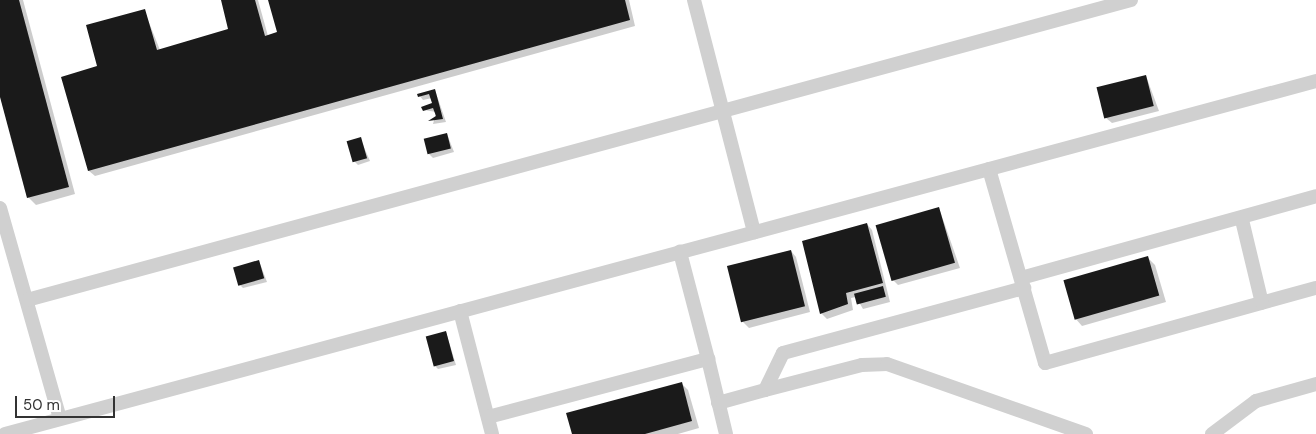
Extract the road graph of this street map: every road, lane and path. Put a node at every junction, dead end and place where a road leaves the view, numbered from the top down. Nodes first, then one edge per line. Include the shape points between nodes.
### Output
1 (694, 0) edge
2 (1131, 0) edge
3 (1315, 83) edge
4 (726, 111) junction
5 (989, 169) junction
6 (1316, 196) edge
7 (0, 208) edge
8 (1242, 220) junction
9 (754, 232) junction
10 (680, 252) junction
11 (1022, 283) junction
12 (1316, 288) edge
13 (27, 300) junction
14 (1262, 303) junction
15 (460, 312) junction
16 (708, 359) junction
17 (1316, 384) edge
18 (765, 390) junction
19 (718, 403) junction
20 (488, 417) junction
21 (60, 419) junction
22 (5, 434) edge
23 (492, 434) edge
24 (726, 434) edge
25 (1086, 434) edge
26 (1212, 434) edge

1 - 4 lane
2 - 4 lane
3 - 5 lane
4 - 9 lane
4 - 13 lane
5 - 9 lane
5 - 11 lane
6 - 8 lane
7 - 13 lane
8 - 11 lane
8 - 14 lane
9 - 10 lane
10 - 15 lane
10 - 16 lane
11 - 14 lane via 1045,363
11 - 18 lane via 783,353
12 - 14 lane
13 - 21 lane
15 - 20 lane
15 - 21 lane
16 - 19 lane
16 - 20 lane
17 - 26 lane via 1256,401
18 - 19 lane
18 - 25 lane via 862,365 888,364
19 - 24 lane
20 - 23 lane
21 - 22 lane

